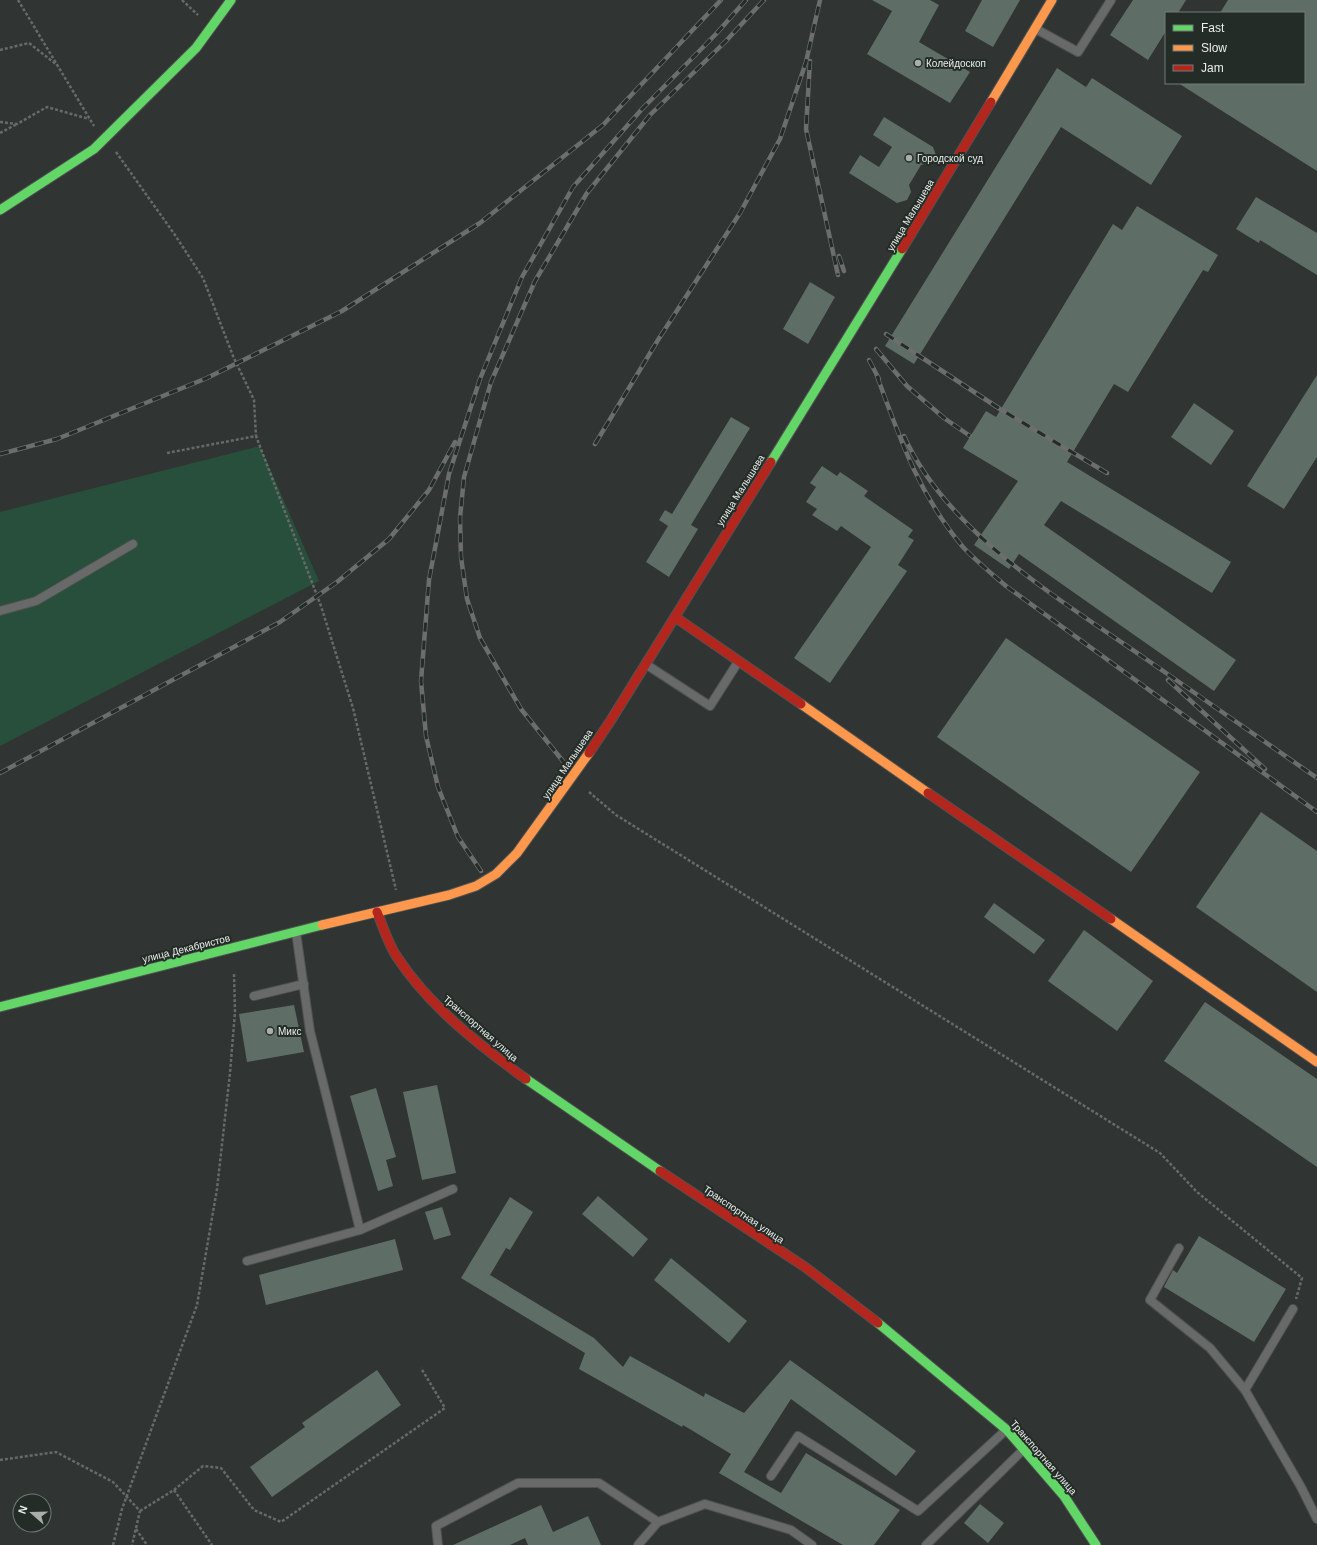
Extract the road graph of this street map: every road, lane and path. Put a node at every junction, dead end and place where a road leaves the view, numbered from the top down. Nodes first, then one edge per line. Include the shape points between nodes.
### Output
1 (18, 0) edge
2 (231, 0) edge
3 (1052, 0) edge
4 (1111, 0) edge
5 (1035, 28) junction
6 (0, 50) edge
7 (59, 66) junction
8 (90, 120) junction
9 (0, 122) edge
10 (17, 124) junction
11 (0, 133) edge
12 (104, 139) junction
13 (0, 210) edge
14 (256, 436) junction
15 (167, 453) dead end
16 (133, 544) dead end
17 (0, 610) edge
18 (674, 617) junction
19 (738, 662) junction
20 (645, 664) junction
21 (589, 792) dead end
22 (400, 906) junction
23 (377, 912) junction
24 (296, 931) junction
25 (234, 974) dead end
26 (304, 984) junction
27 (254, 996) dead end
28 (0, 1007) edge
29 (1317, 1062) edge
30 (453, 1190) dead end
31 (360, 1230) junction
32 (1180, 1248) dead end
33 (247, 1260) dead end
34 (1293, 1309) joint
35 (421, 1368) dead end
36 (1245, 1390) junction
37 (1007, 1430) junction
38 (1024, 1450) junction
39 (0, 1460) edge
40 (771, 1476) dead end
41 (174, 1490) junction
42 (126, 1496) junction
43 (140, 1511) junction
44 (1317, 1519) edge
45 (658, 1522) junction
46 (136, 1529) junction
47 (113, 1545) edge
48 (132, 1545) edge
49 (147, 1545) edge
50 (212, 1545) edge
51 (438, 1545) edge
52 (638, 1545) edge
53 (812, 1545) edge
54 (926, 1545) edge
55 (1096, 1545) edge

1 - 7 path
2 - 12 main road via 196,48
3 - 5 main road, улица Малышева
4 - 5 lane via 1078,52
5 - 18 main road, улица Малышева via 918,223
6 - 7 path via 29,43
7 - 8 path
8 - 10 path via 47,107
8 - 12 path
9 - 10 path
10 - 11 path
12 - 13 main road via 94,149
12 - 14 path via 175,235 203,278 233,356 254,400
14 - 15 path
14 - 22 path via 321,606 353,708
16 - 17 lane via 36,600
18 - 19 main road
18 - 20 main road, улица Малышева
19 - 20 lane via 710,706
19 - 29 main road
20 - 22 main road, улица Малышева via 558,798 517,853 496,874 476,886 449,895
21 - 34 path via 616,815 1160,1153 1197,1192 1302,1278
22 - 23 main road, улица Малышева
23 - 24 main road, улица Декабристов
23 - 37 main road, Транспортная улица via 396,956 426,995 509,1067 847,1298
24 - 26 lane
24 - 28 main road, улица Декабристов
25 - 42 path via 235,1012 230,1073 217,1189 197,1305
26 - 27 lane
26 - 31 lane via 310,1031
30 - 31 lane
31 - 33 lane
32 - 36 lane via 1150,1300 1210,1348
34 - 36 lane
35 - 41 path via 445,1408 281,1522 254,1510 221,1468 203,1466
36 - 44 lane
37 - 38 main road, Транспортная улица
37 - 40 lane via 918,1511 798,1436
38 - 54 lane
38 - 55 main road, Транспортная улица via 1064,1496
39 - 42 path via 56,1452 113,1482
41 - 43 path
41 - 50 path
42 - 43 path
42 - 47 path
43 - 46 path
45 - 51 lane via 599,1483 518,1483 436,1526
45 - 52 lane
45 - 53 lane via 705,1504 791,1530
46 - 48 path
46 - 49 path

